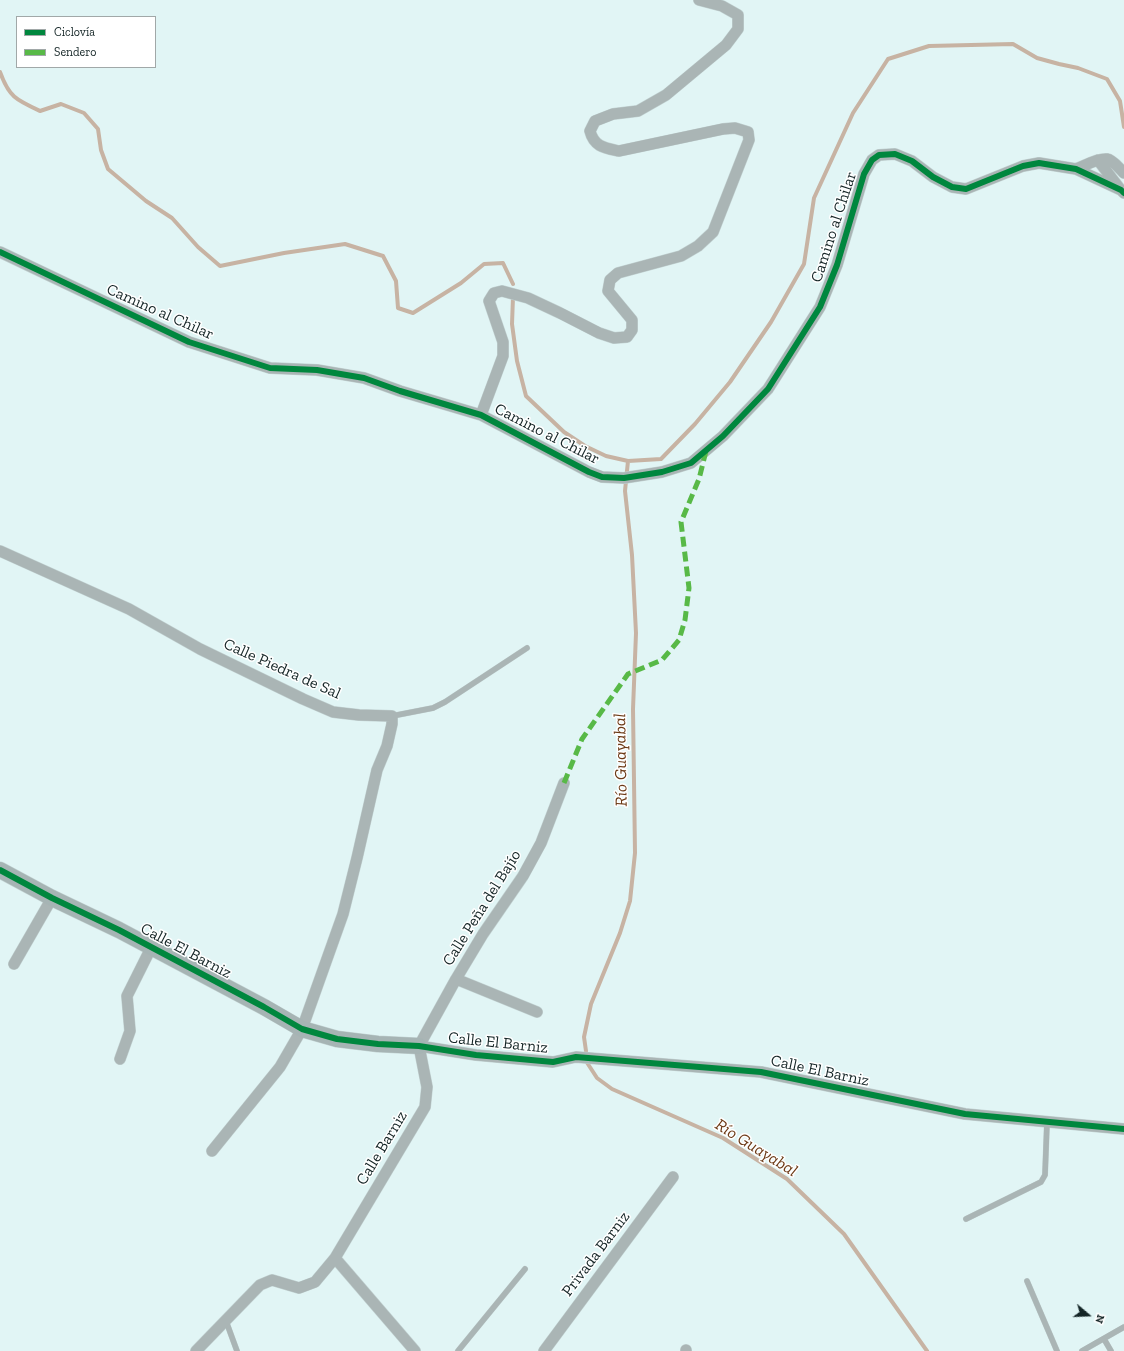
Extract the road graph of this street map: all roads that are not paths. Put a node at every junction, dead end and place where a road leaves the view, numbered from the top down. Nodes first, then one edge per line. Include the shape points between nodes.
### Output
1 (699, 0) edge
2 (1098, 160) junction
3 (1076, 169) junction
4 (1124, 173) edge
5 (1122, 191) edge
6 (0, 252) edge
7 (481, 416) junction
8 (0, 551) edge
9 (527, 648) dead end
10 (392, 716) junction
11 (564, 784) dead end
12 (0, 870) edge
13 (52, 898) junction
14 (151, 948) junction
15 (14, 964) dead end
16 (456, 979) junction
17 (537, 1012) dead end
18 (302, 1029) junction
19 (419, 1046) junction
20 (120, 1059) dead end
21 (1047, 1122) junction
22 (1124, 1129) edge
23 (212, 1151) dead end
24 (673, 1177) dead end
25 (966, 1219) dead end
26 (335, 1258) junction
27 (526, 1269) dead end
28 (1027, 1281) dead end
29 (226, 1321) junction
30 (1124, 1328) edge
31 (1104, 1339) junction
32 (546, 1350) edge
33 (196, 1351) edge
34 (237, 1351) edge
35 (415, 1351) edge
36 (458, 1351) edge
37 (1057, 1351) edge
38 (1082, 1351) edge
39 (1111, 1351) edge

1 - 7 street via 722,6 738,15 738,29 726,45 666,95 638,111 613,114 595,121 590,132 592,139 604,148 619,151 723,129 736,128 748,132 749,140 713,232 698,246 681,256 618,273 610,280 608,291 632,320 632,330 627,337 614,338 599,333 528,298 502,291 494,293 489,301 503,342 504,356
2 - 3 street
2 - 4 street via 1106,159
2 - 5 street
3 - 5 street, Camino al Chilar
3 - 7 street, Camino al Chilar via 1039,163 1023,166 966,189 952,187 912,161 895,154 879,155 872,160 864,174 838,265 820,307 768,389 723,436 691,463 662,472 626,478 602,477
6 - 7 street, Camino al Chilar via 189,342 270,368 317,370 364,378
8 - 10 street, Calle Piedra de Sal via 129,609 200,649 333,712
9 - 10 lane via 446,702 433,708
10 - 18 street via 343,914
11 - 16 street, Calle Peña del Bajío via 541,842 523,876
12 - 13 street, Calle El Barniz
13 - 14 street, Calle El Barniz
13 - 15 street
14 - 18 street, Calle El Barniz
14 - 20 street via 127,996 130,1031
16 - 17 street
16 - 19 street, Calle Peña del Bajío
18 - 19 street, Calle El Barniz via 337,1039
18 - 23 street via 280,1067
19 - 21 street, Calle El Barniz via 476,1056 553,1062 576,1057 761,1072 965,1114
19 - 26 street, Calle Barniz via 427,1087 425,1107
21 - 22 street, Calle El Barniz
21 - 25 lane via 1045,1174 1041,1182
24 - 32 street, Privada Barniz
26 - 29 street, Calle Barniz via 315,1282 299,1288 272,1280 260,1285
26 - 35 street
27 - 36 lane
28 - 37 lane
29 - 33 street, Calle Barniz
29 - 34 lane
30 - 31 lane
31 - 38 lane
31 - 39 lane

